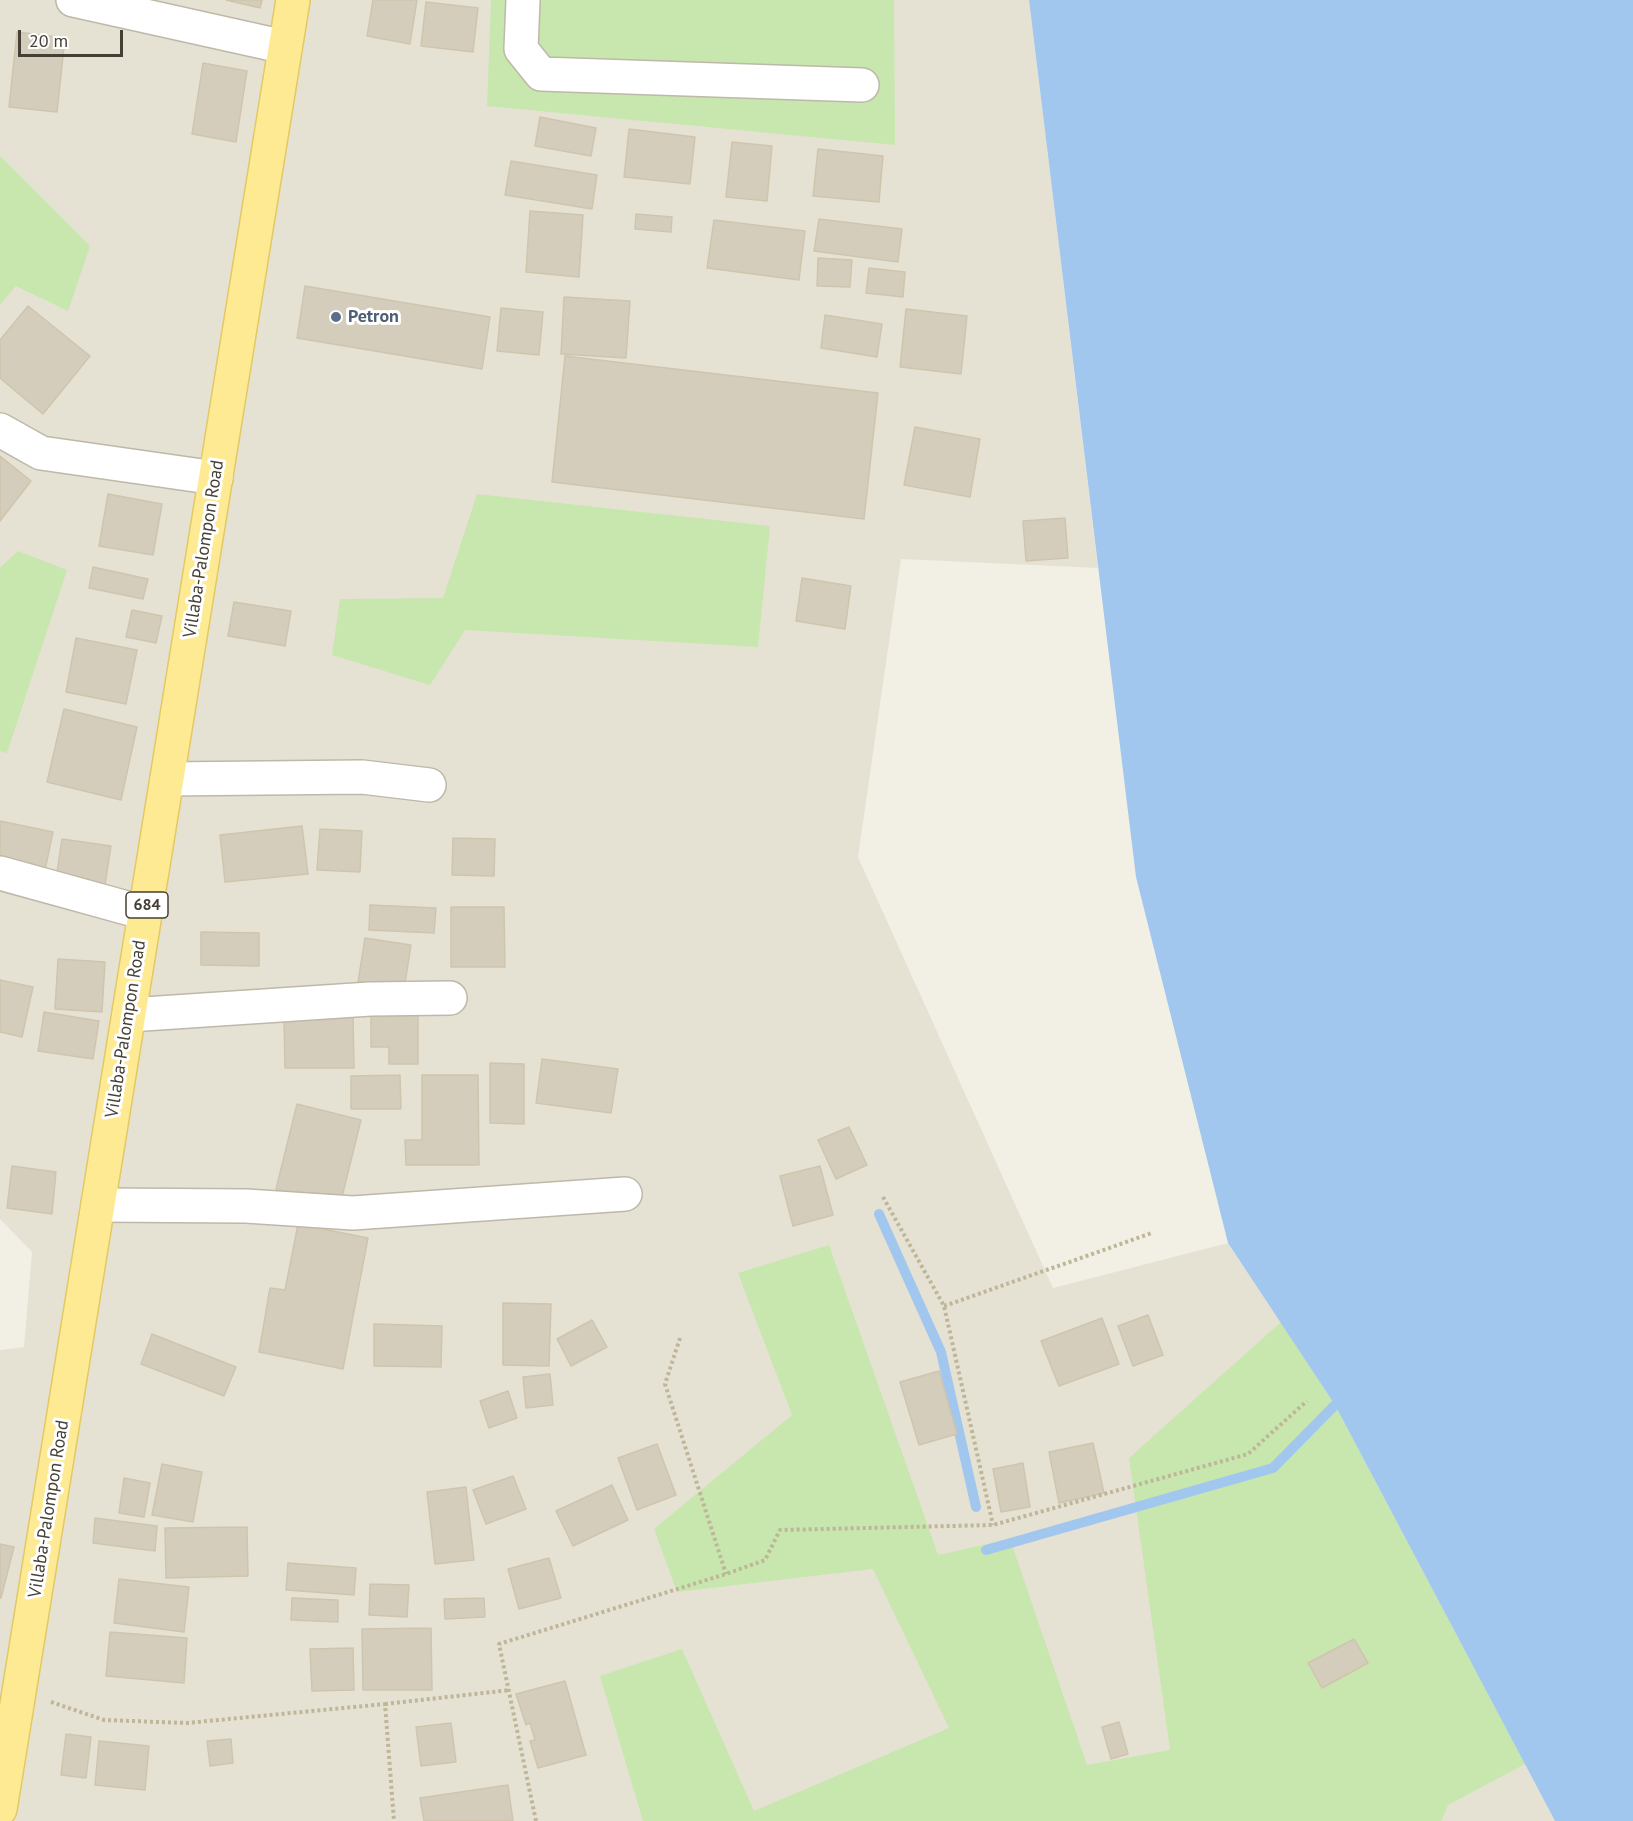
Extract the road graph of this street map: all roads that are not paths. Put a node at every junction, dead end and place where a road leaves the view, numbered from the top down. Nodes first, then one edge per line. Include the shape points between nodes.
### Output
1 (73, 0) edge
2 (293, 0) edge
3 (523, 0) edge
4 (285, 47) junction
5 (862, 85) dead end
6 (0, 430) edge
7 (216, 478) junction
8 (167, 779) junction
9 (429, 785) dead end
10 (0, 873) edge
11 (145, 913) junction
12 (450, 998) dead end
13 (129, 1015) junction
14 (625, 1194) dead end
15 (98, 1205) junction
16 (0, 1809) edge

1 - 4 street
2 - 4 main road, Villaba-Palompon Road / 684
3 - 5 street via 521,49 541,74
4 - 7 main road, Villaba-Palompon Road / 684
6 - 7 street via 41,453
7 - 8 main road, Villaba-Palompon Road / 684
8 - 9 street via 362,777
8 - 11 main road, Villaba-Palompon Road / 684
10 - 11 street
11 - 13 main road, Villaba-Palompon Road / 684
12 - 13 street via 370,999
13 - 15 main road, Villaba-Palompon Road / 684
14 - 15 street via 353,1213 246,1206
15 - 16 main road, Villaba-Palompon Road / 684

